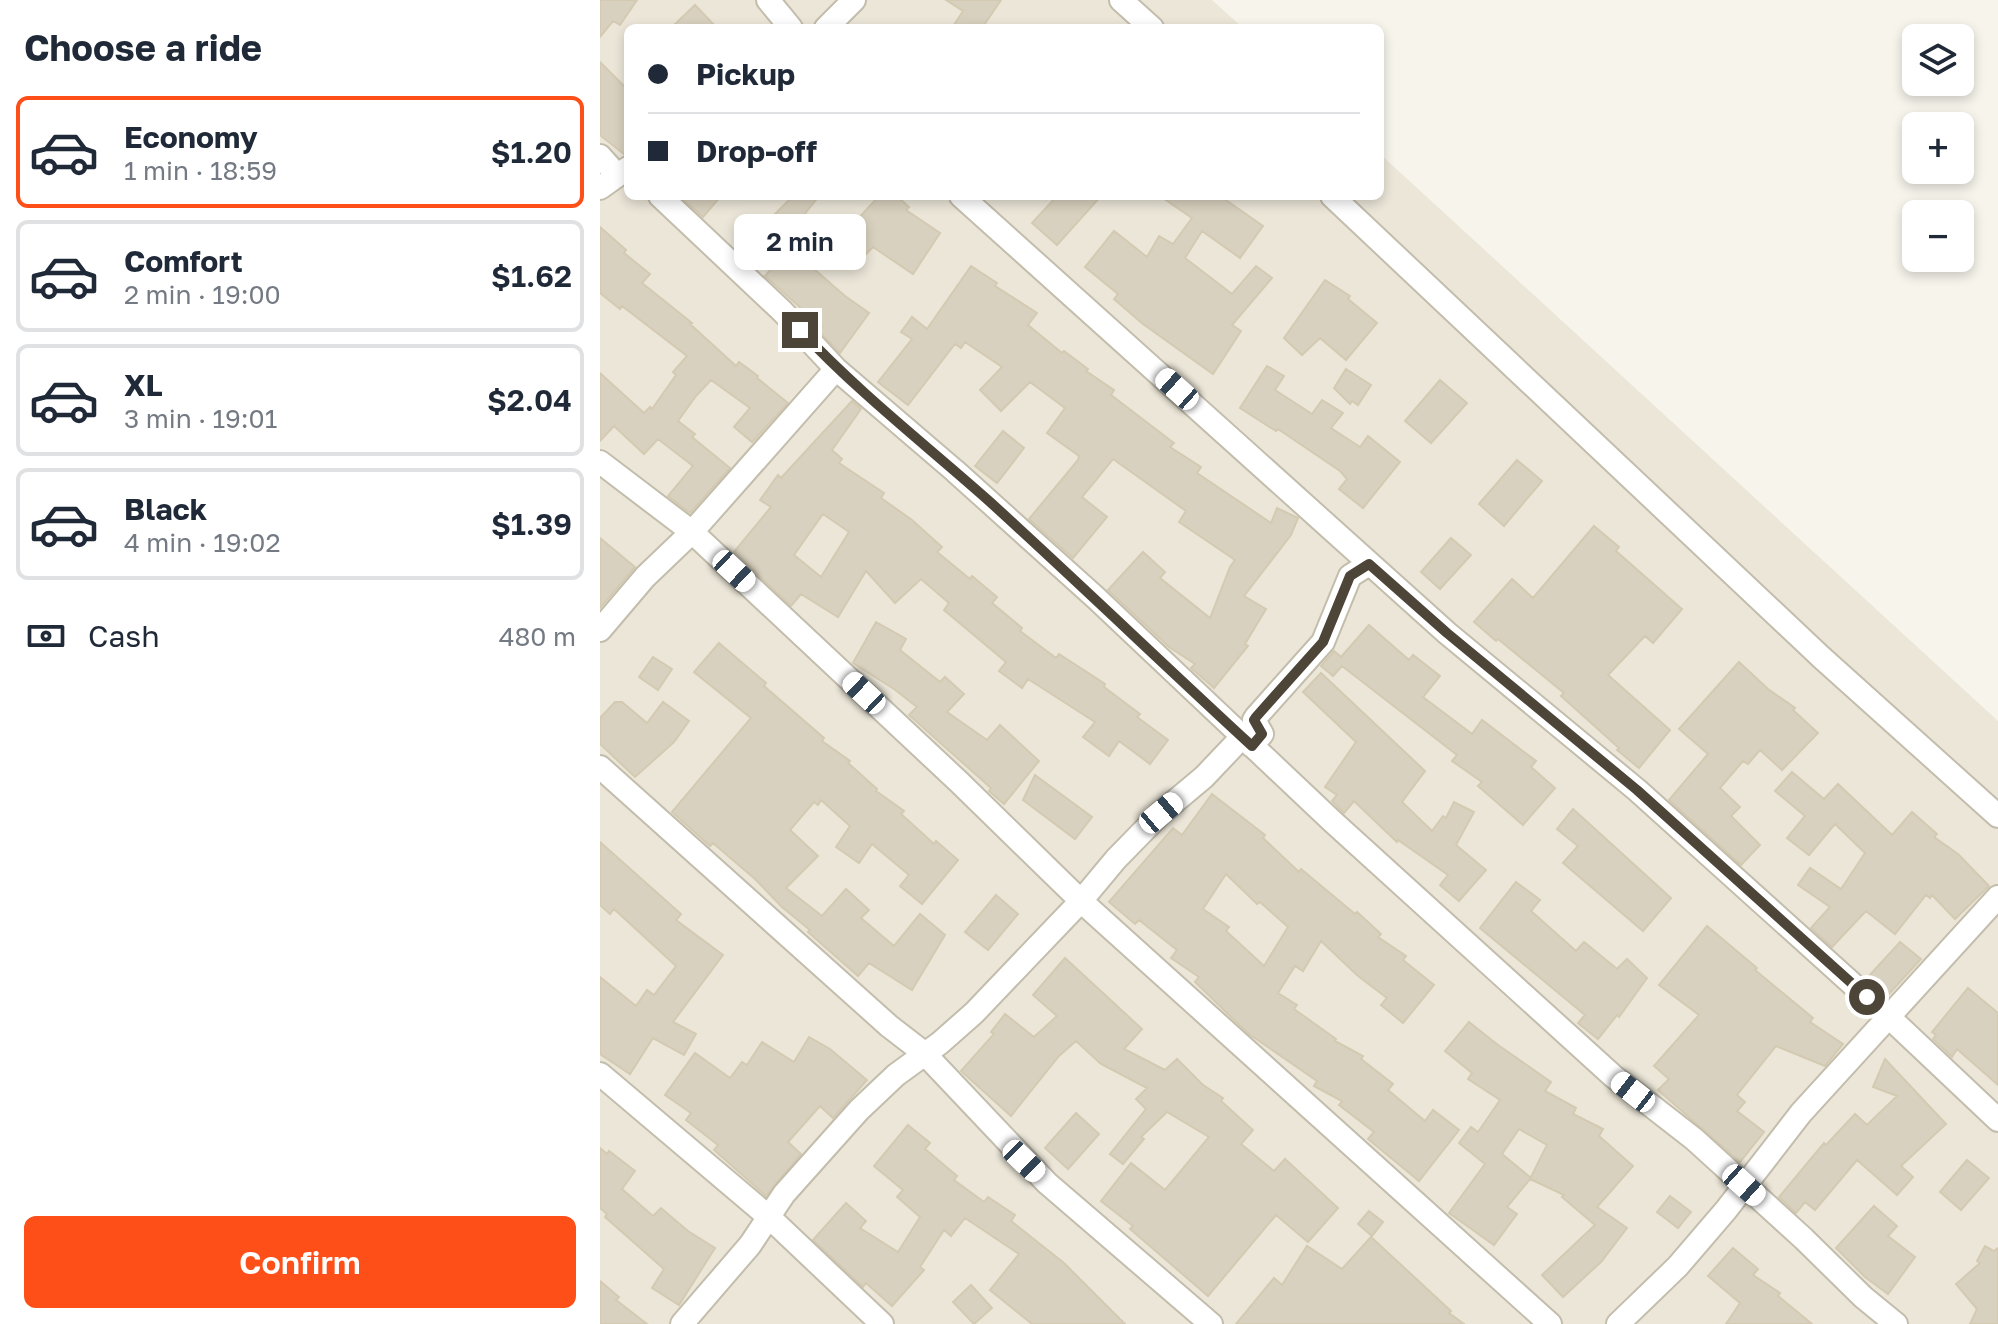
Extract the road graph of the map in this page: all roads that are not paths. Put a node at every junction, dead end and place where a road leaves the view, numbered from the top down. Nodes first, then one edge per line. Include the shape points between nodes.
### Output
1 (768, 0) edge
2 (854, 0) edge
3 (1121, 0) edge
4 (788, 24) edge
5 (830, 24) edge
6 (1148, 24) edge
7 (600, 156) edge
8 (615, 177) edge
9 (664, 200) edge
10 (965, 200) edge
11 (1336, 200) edge
12 (836, 369) junction
13 (600, 462) edge
14 (692, 532) junction
15 (1369, 564) junction
16 (600, 630) edge
17 (1247, 742) junction
18 (600, 767) edge
19 (1998, 816) edge
20 (1998, 897) edge
21 (1081, 901) junction
22 (1890, 1018) junction
23 (924, 1053) junction
24 (600, 1074) edge
25 (1998, 1120) edge
26 (1744, 1185) junction
27 (769, 1217) junction
28 (682, 1324) edge
29 (882, 1324) edge
30 (1211, 1324) edge
31 (1550, 1324) edge
32 (1618, 1324) edge
33 (1896, 1324) edge

1 - 4 street
2 - 5 street
3 - 6 street
7 - 8 street
9 - 12 street
10 - 15 street
11 - 19 street via 1821,657
12 - 14 street
12 - 17 street via 1096,598
13 - 14 street
14 - 16 street
14 - 21 street
15 - 17 street via 1350,576 1323,642 1256,717 1262,734
15 - 22 street via 1637,790
17 - 21 street via 1161,813
17 - 26 street via 1613,1076
18 - 23 street
20 - 22 street
21 - 23 street via 974,1013
21 - 31 street
22 - 25 street
22 - 26 street via 1801,1113
23 - 27 street via 859,1110
23 - 30 street via 1031,1168
24 - 27 street
26 - 32 street via 1678,1266
26 - 33 street
27 - 28 street
27 - 29 street

